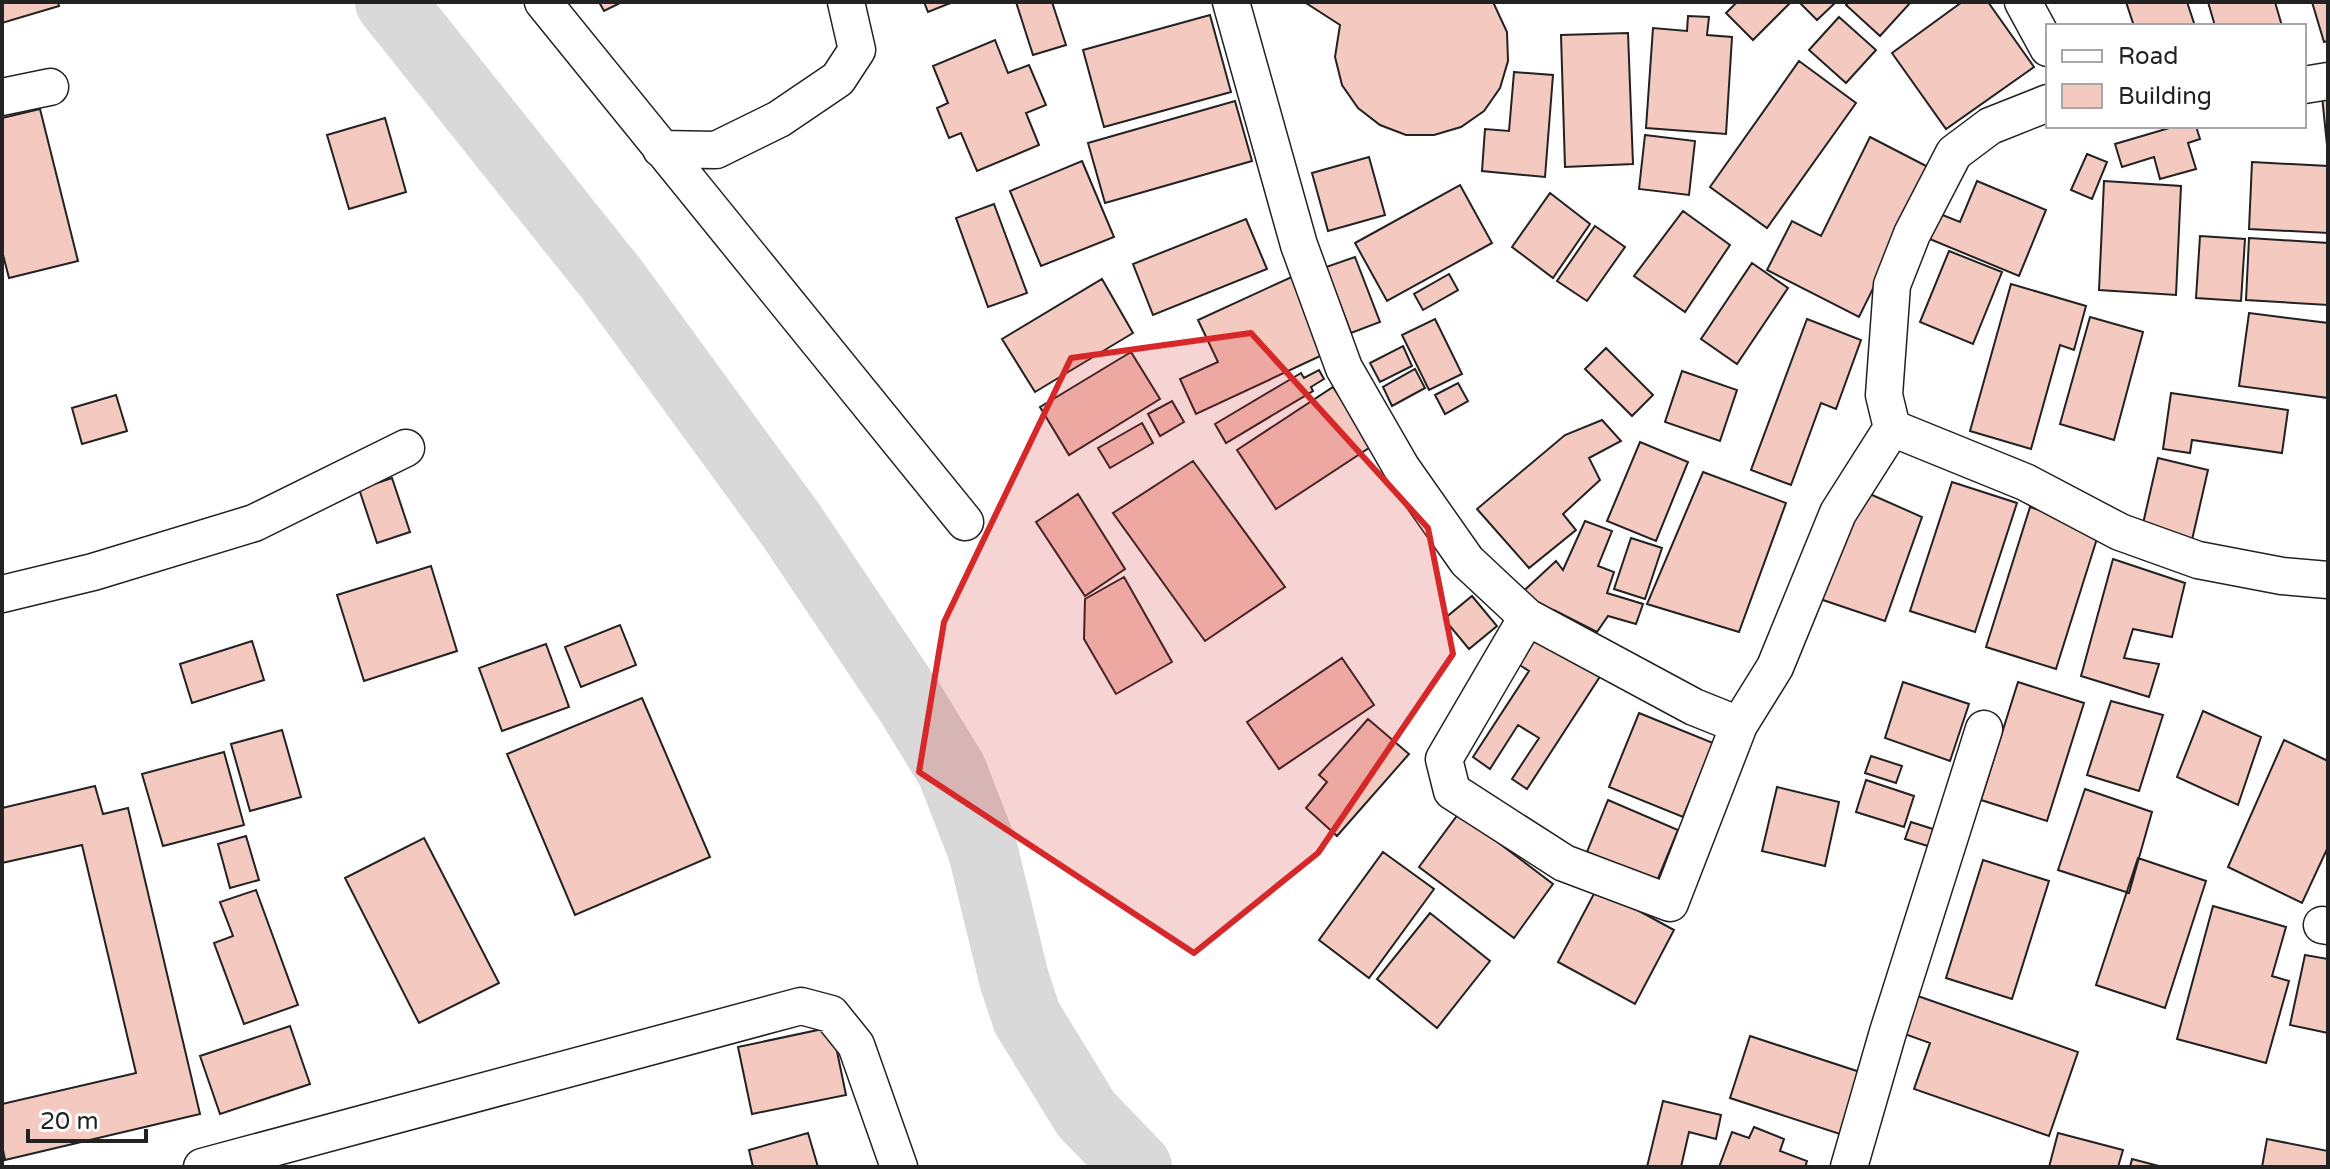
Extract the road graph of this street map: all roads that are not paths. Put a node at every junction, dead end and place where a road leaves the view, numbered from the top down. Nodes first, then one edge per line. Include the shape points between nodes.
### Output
1 (543, 2) edge
2 (846, 2) edge
3 (1231, 2) edge
4 (2023, 2) edge
5 (2046, 44) edge
6 (2328, 81) edge
7 (2306, 85) edge
8 (50, 87) dead end
9 (2, 97) edge
10 (2046, 104) edge
11 (661, 149) junction
12 (1892, 428) junction
13 (406, 448) dead end
14 (965, 522) dead end
15 (2328, 580) edge
16 (2, 594) edge
17 (1527, 617) junction
18 (1739, 725) junction
19 (1984, 729) dead end
20 (202, 1167) edge
21 (899, 1167) edge
22 (1849, 1167) edge

1 - 11 street
2 - 11 street via 857,50 838,79 779,119 716,150
3 - 17 street via 1299,245 1344,368 1401,467 1467,561
4 - 5 street
6 - 7 street
8 - 9 street
10 - 12 street via 1990,126 1954,153 1912,234 1892,285 1884,395
11 - 14 street
12 - 15 street via 2025,482 2120,532 2198,560
12 - 18 street via 1838,513 1775,667
13 - 16 street via 254,523
17 - 18 street via 1694,707
17 - 18 street via 1444,759 1452,791 1564,863 1670,903
19 - 22 street
20 - 21 street via 801,1006 831,1014 856,1045

